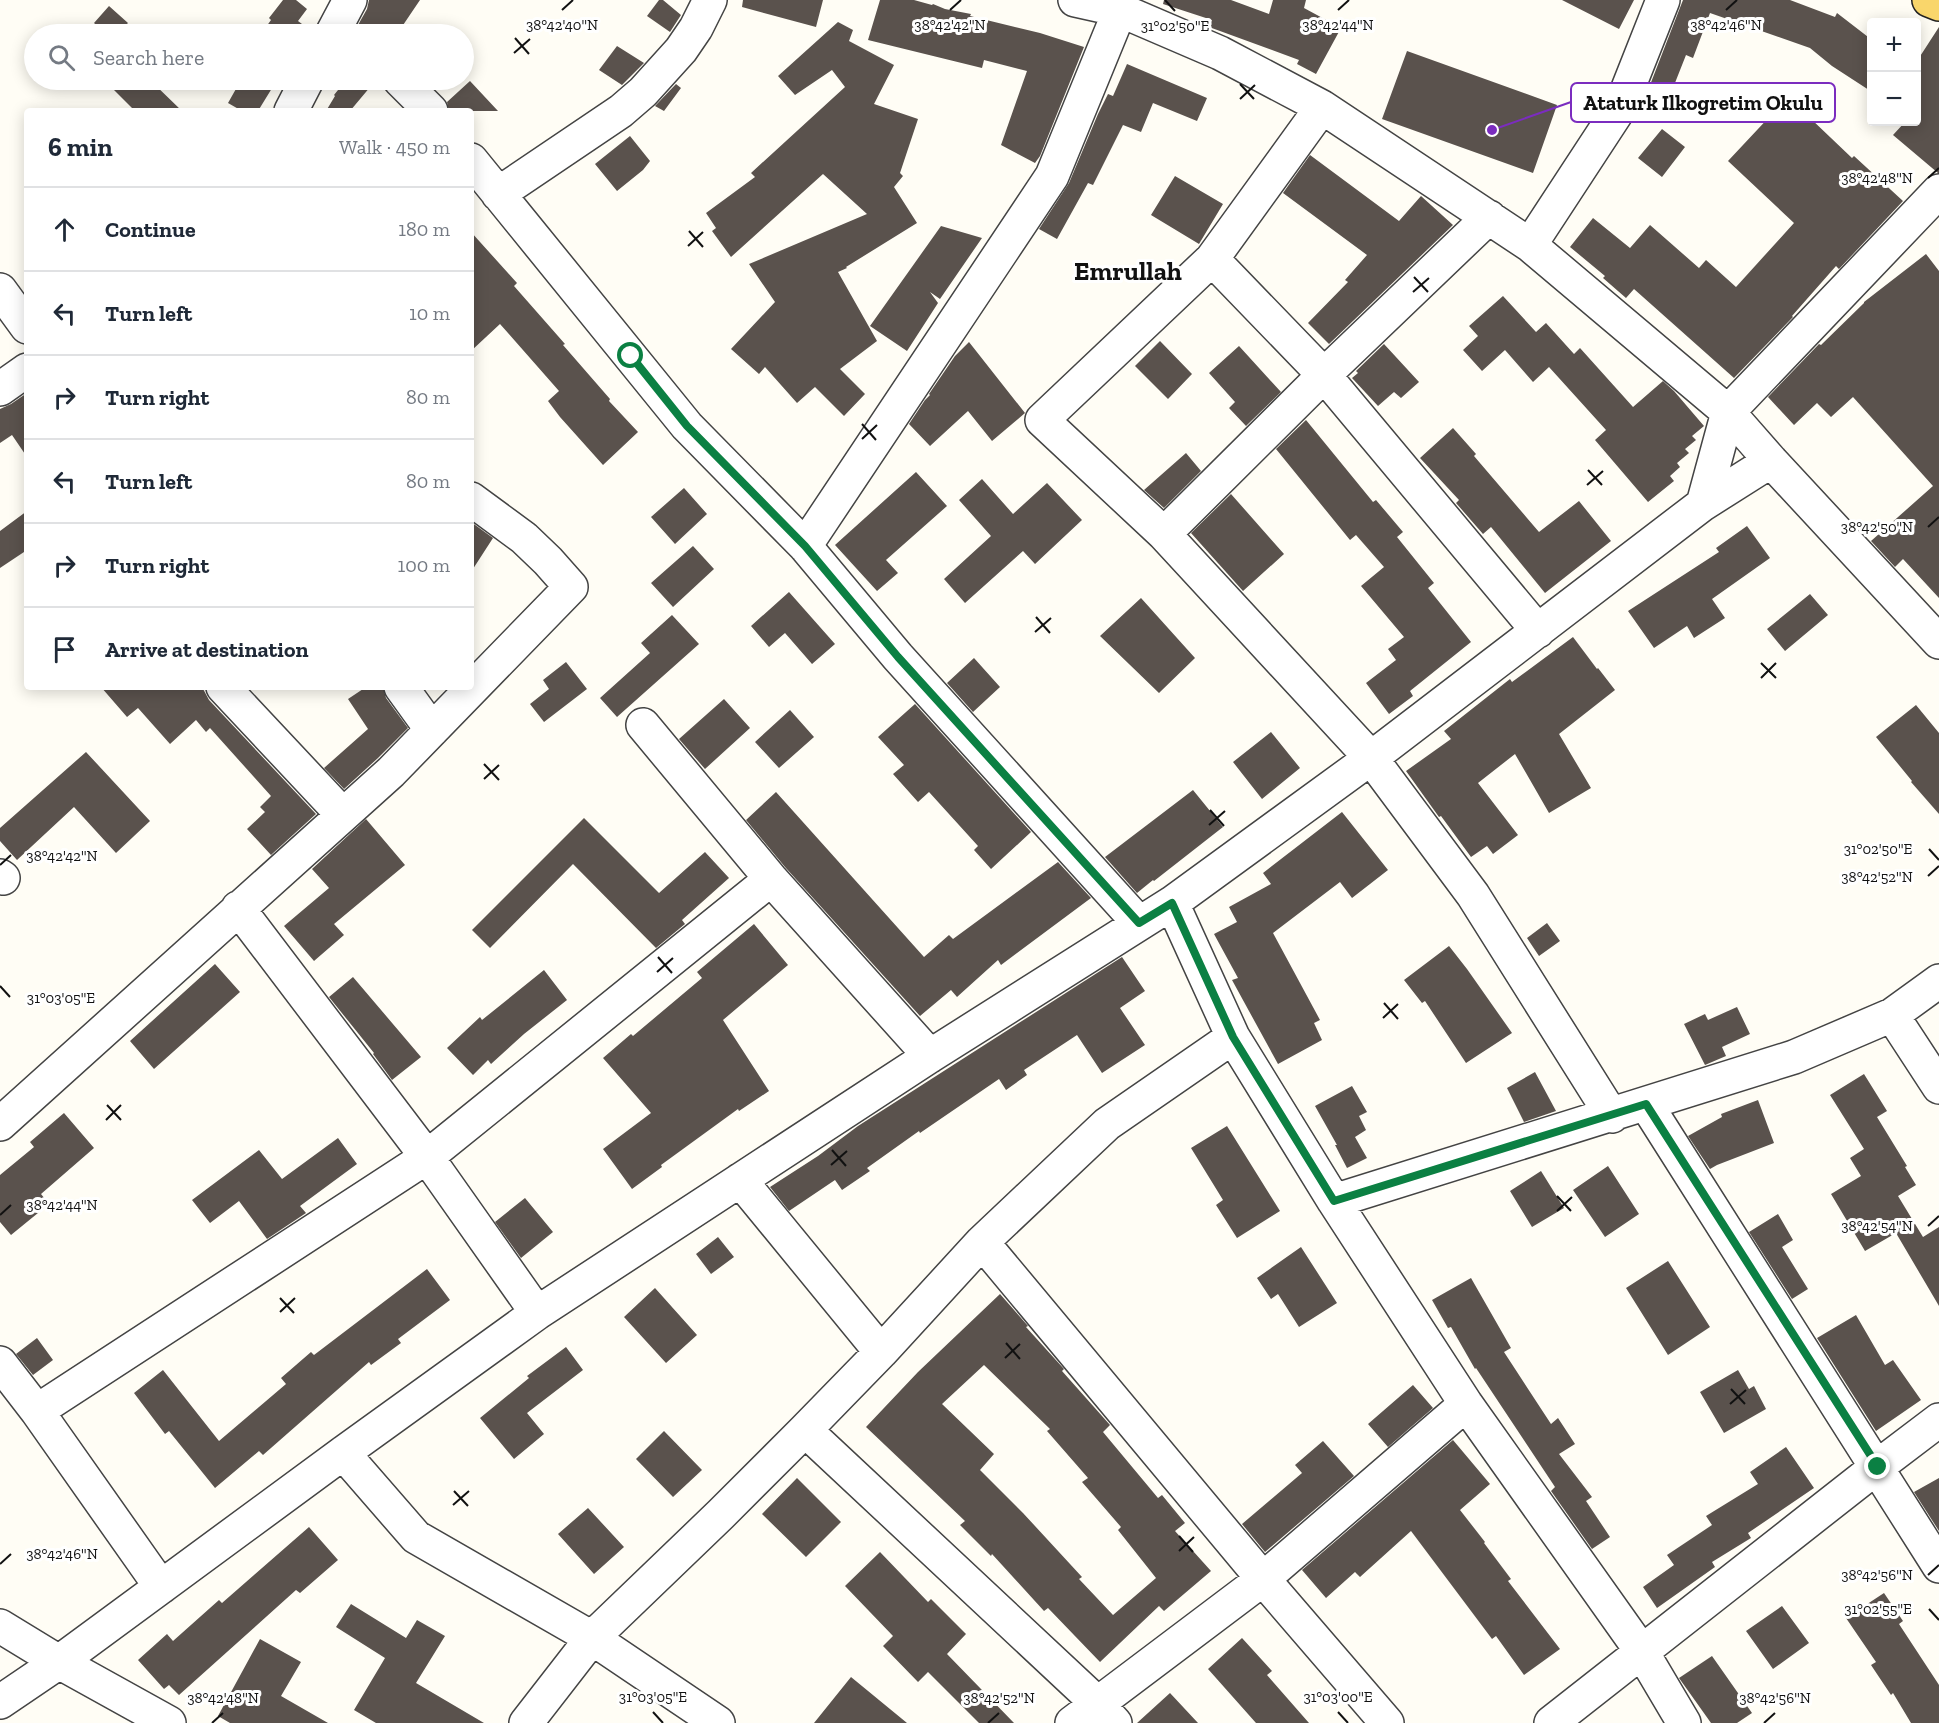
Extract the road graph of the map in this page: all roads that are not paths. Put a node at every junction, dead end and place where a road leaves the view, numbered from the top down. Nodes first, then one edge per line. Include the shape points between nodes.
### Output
1 (350, 0) edge
2 (710, 0) edge
3 (1075, 0) edge
4 (1663, 0) edge
5 (1929, 0) edge
6 (1939, 4) edge
7 (1121, 5) edge
8 (338, 24) edge
9 (303, 90) edge
10 (410, 90) edge
11 (1322, 107) junction
12 (293, 108) edge
13 (428, 108) edge
14 (474, 164) edge
15 (1939, 191) edge
16 (498, 194) junction
17 (1489, 217) junction
18 (1530, 245) junction
19 (1212, 259) junction
20 (0, 290) edge
21 (24, 323) edge
22 (24, 372) edge
23 (1324, 375) junction
24 (0, 389) edge
25 (1728, 412) junction
26 (1771, 461) junction
27 (474, 501) edge
28 (1703, 504) junction
29 (1164, 534) junction
30 (805, 546) junction
31 (1538, 631) junction
32 (1939, 642) edge
33 (474, 687) edge
34 (226, 690) edge
35 (402, 690) edge
36 (471, 690) edge
37 (643, 725) dead end
38 (432, 730) junction
39 (1371, 758) junction
40 (343, 816) junction
41 (771, 879) junction
42 (1172, 903) junction
43 (238, 908) junction
44 (1139, 923) junction
45 (1939, 981) edge
46 (1892, 1014) junction
47 (1233, 1037) junction
48 (930, 1056) junction
49 (1939, 1087) edge
50 (1646, 1104) junction
51 (1612, 1116) junction
52 (0, 1124) edge
53 (426, 1157) junction
54 (740, 1180) junction
55 (1334, 1201) junction
56 (982, 1242) junction
57 (537, 1313) junction
58 (881, 1352) junction
59 (0, 1363) edge
60 (1466, 1404) junction
61 (38, 1411) junction
62 (1939, 1420) edge
63 (805, 1430) junction
64 (342, 1453) junction
65 (1878, 1467) junction
66 (1939, 1566) edge
67 (1263, 1579) junction
68 (161, 1587) junction
69 (0, 1626) edge
70 (592, 1638) junction
71 (1642, 1652) junction
72 (59, 1662) junction
73 (0, 1702) edge
74 (1095, 1716) edge
75 (169, 1723) edge
76 (526, 1723) edge
77 (718, 1723) edge
78 (1387, 1723) edge
79 (1551, 1723) edge
80 (1684, 1723) edge

1 - 8 street
2 - 16 street via 681,50 643,92
3 - 7 street
4 - 18 street via 1621,106
5 - 6 main road
7 - 11 street
7 - 30 street via 1052,176
9 - 12 street
10 - 13 street
11 - 17 street
11 - 19 street
14 - 16 street
15 - 25 street
16 - 30 street via 687,426
17 - 18 street
17 - 23 street
18 - 25 street
19 - 23 street
19 - 29 street via 1042,420
20 - 21 street
22 - 24 street
23 - 29 street
23 - 31 street
25 - 26 street
25 - 28 street
26 - 28 street
26 - 32 street
27 - 33 street via 524,538 571,587
28 - 31 street
29 - 39 street
30 - 44 street via 898,657
31 - 39 street
34 - 40 street
35 - 38 street
36 - 38 street
37 - 41 street
38 - 40 street
39 - 42 street
39 - 51 street via 1473,895
40 - 43 street
41 - 48 street
41 - 53 street
42 - 44 street
42 - 47 street
43 - 52 street
43 - 53 street
44 - 48 street
45 - 46 street
46 - 49 street
46 - 50 street via 1794,1057
47 - 55 street
47 - 56 street via 1107,1124
48 - 54 street
50 - 51 street
50 - 65 street
51 - 55 street
53 - 57 street
53 - 61 street
54 - 57 street
54 - 58 street
55 - 60 street
56 - 58 street
56 - 67 street
57 - 64 street
58 - 63 street
59 - 61 street
60 - 67 street
60 - 71 street
61 - 68 street
62 - 65 street
63 - 70 street
63 - 74 street
64 - 68 street
64 - 70 street via 416,1537
65 - 66 street
65 - 71 street
67 - 74 street
67 - 78 street
68 - 72 street
69 - 72 street
70 - 76 street
70 - 77 street
71 - 79 street
71 - 80 street
72 - 73 street
72 - 75 street

